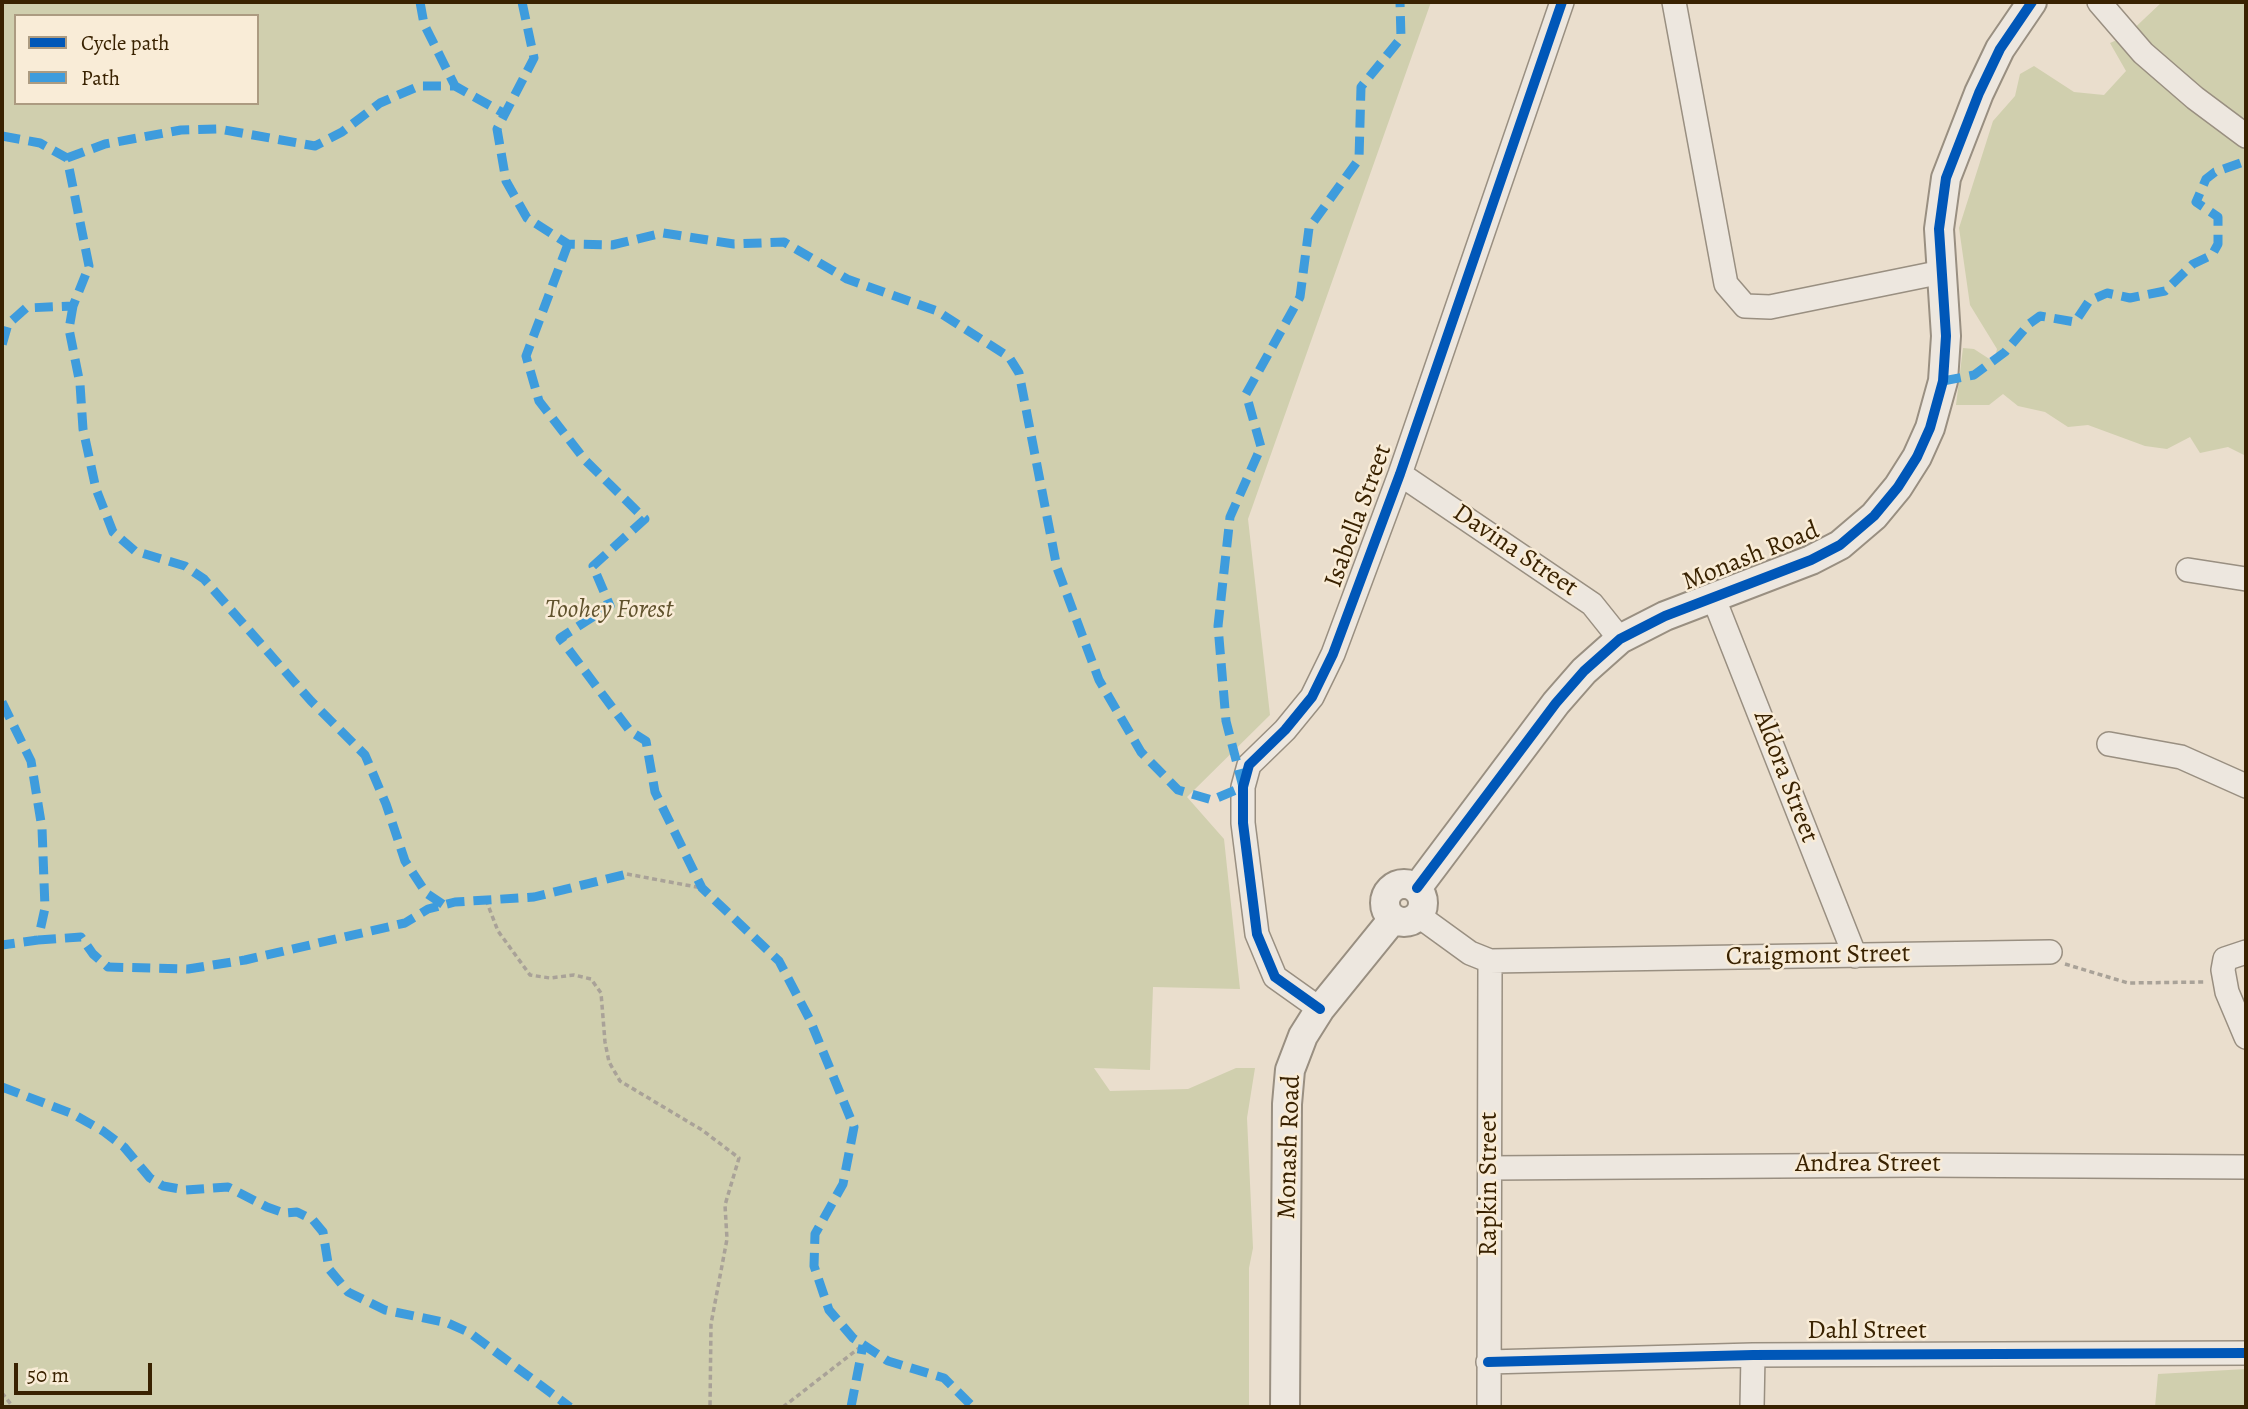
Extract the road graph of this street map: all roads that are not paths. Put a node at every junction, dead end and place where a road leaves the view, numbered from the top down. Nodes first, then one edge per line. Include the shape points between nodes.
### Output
1 (1562, 2) edge
2 (1674, 2) edge
3 (2032, 2) edge
4 (2099, 2) edge
5 (2246, 136) edge
6 (1942, 272) junction
7 (1399, 474) junction
8 (2188, 570) dead end
9 (2246, 579) edge
10 (1714, 598) junction
11 (1620, 639) junction
12 (2109, 744) dead end
13 (2246, 786) edge
14 (1406, 918) junction
15 (2050, 952) road end
16 (1855, 956) junction
17 (2236, 956) edge
18 (1490, 961) junction
19 (1320, 1009) junction
20 (2246, 1037) edge
21 (2246, 1167) edge
22 (1490, 1168) junction
23 (2246, 1353) edge
24 (1753, 1355) junction
25 (1489, 1362) junction
26 (1285, 1407) edge
27 (1489, 1407) edge
28 (1752, 1407) edge

1 - 7 street, Isabella Street
2 - 6 street via 1726,284 1745,306 1770,307
3 - 6 street, Monash Road via 2000,49 1946,178 1939,229
4 - 5 street via 2143,53
6 - 10 street, Monash Road via 1944,381 1930,428 1898,487 1874,516 1840,545
7 - 11 street, Davina Street via 1592,604
7 - 19 street, Isabella Street via 1328,665 1312,697 1250,765 1243,788 1257,934 1275,977
8 - 9 street
10 - 11 street, Monash Road
10 - 16 street, Aldora Street
11 - 14 street, Monash Road via 1556,703 1417,888 1423,902
12 - 13 street via 2181,757
14 - 18 street, Craigmont Street
14 - 19 street, Monash Road
15 - 16 street, Craigmont Street
16 - 18 street, Craigmont Street
17 - 20 street via 2224,983
18 - 22 street, Rapkin Street
19 - 26 street, Monash Road via 1290,1070 1287,1104
21 - 22 street, Andrea Street
22 - 25 street, Rapkin Street
23 - 24 street, Dahl Street
24 - 25 street, Dahl Street
24 - 28 street
25 - 27 street, Rapkin Street

